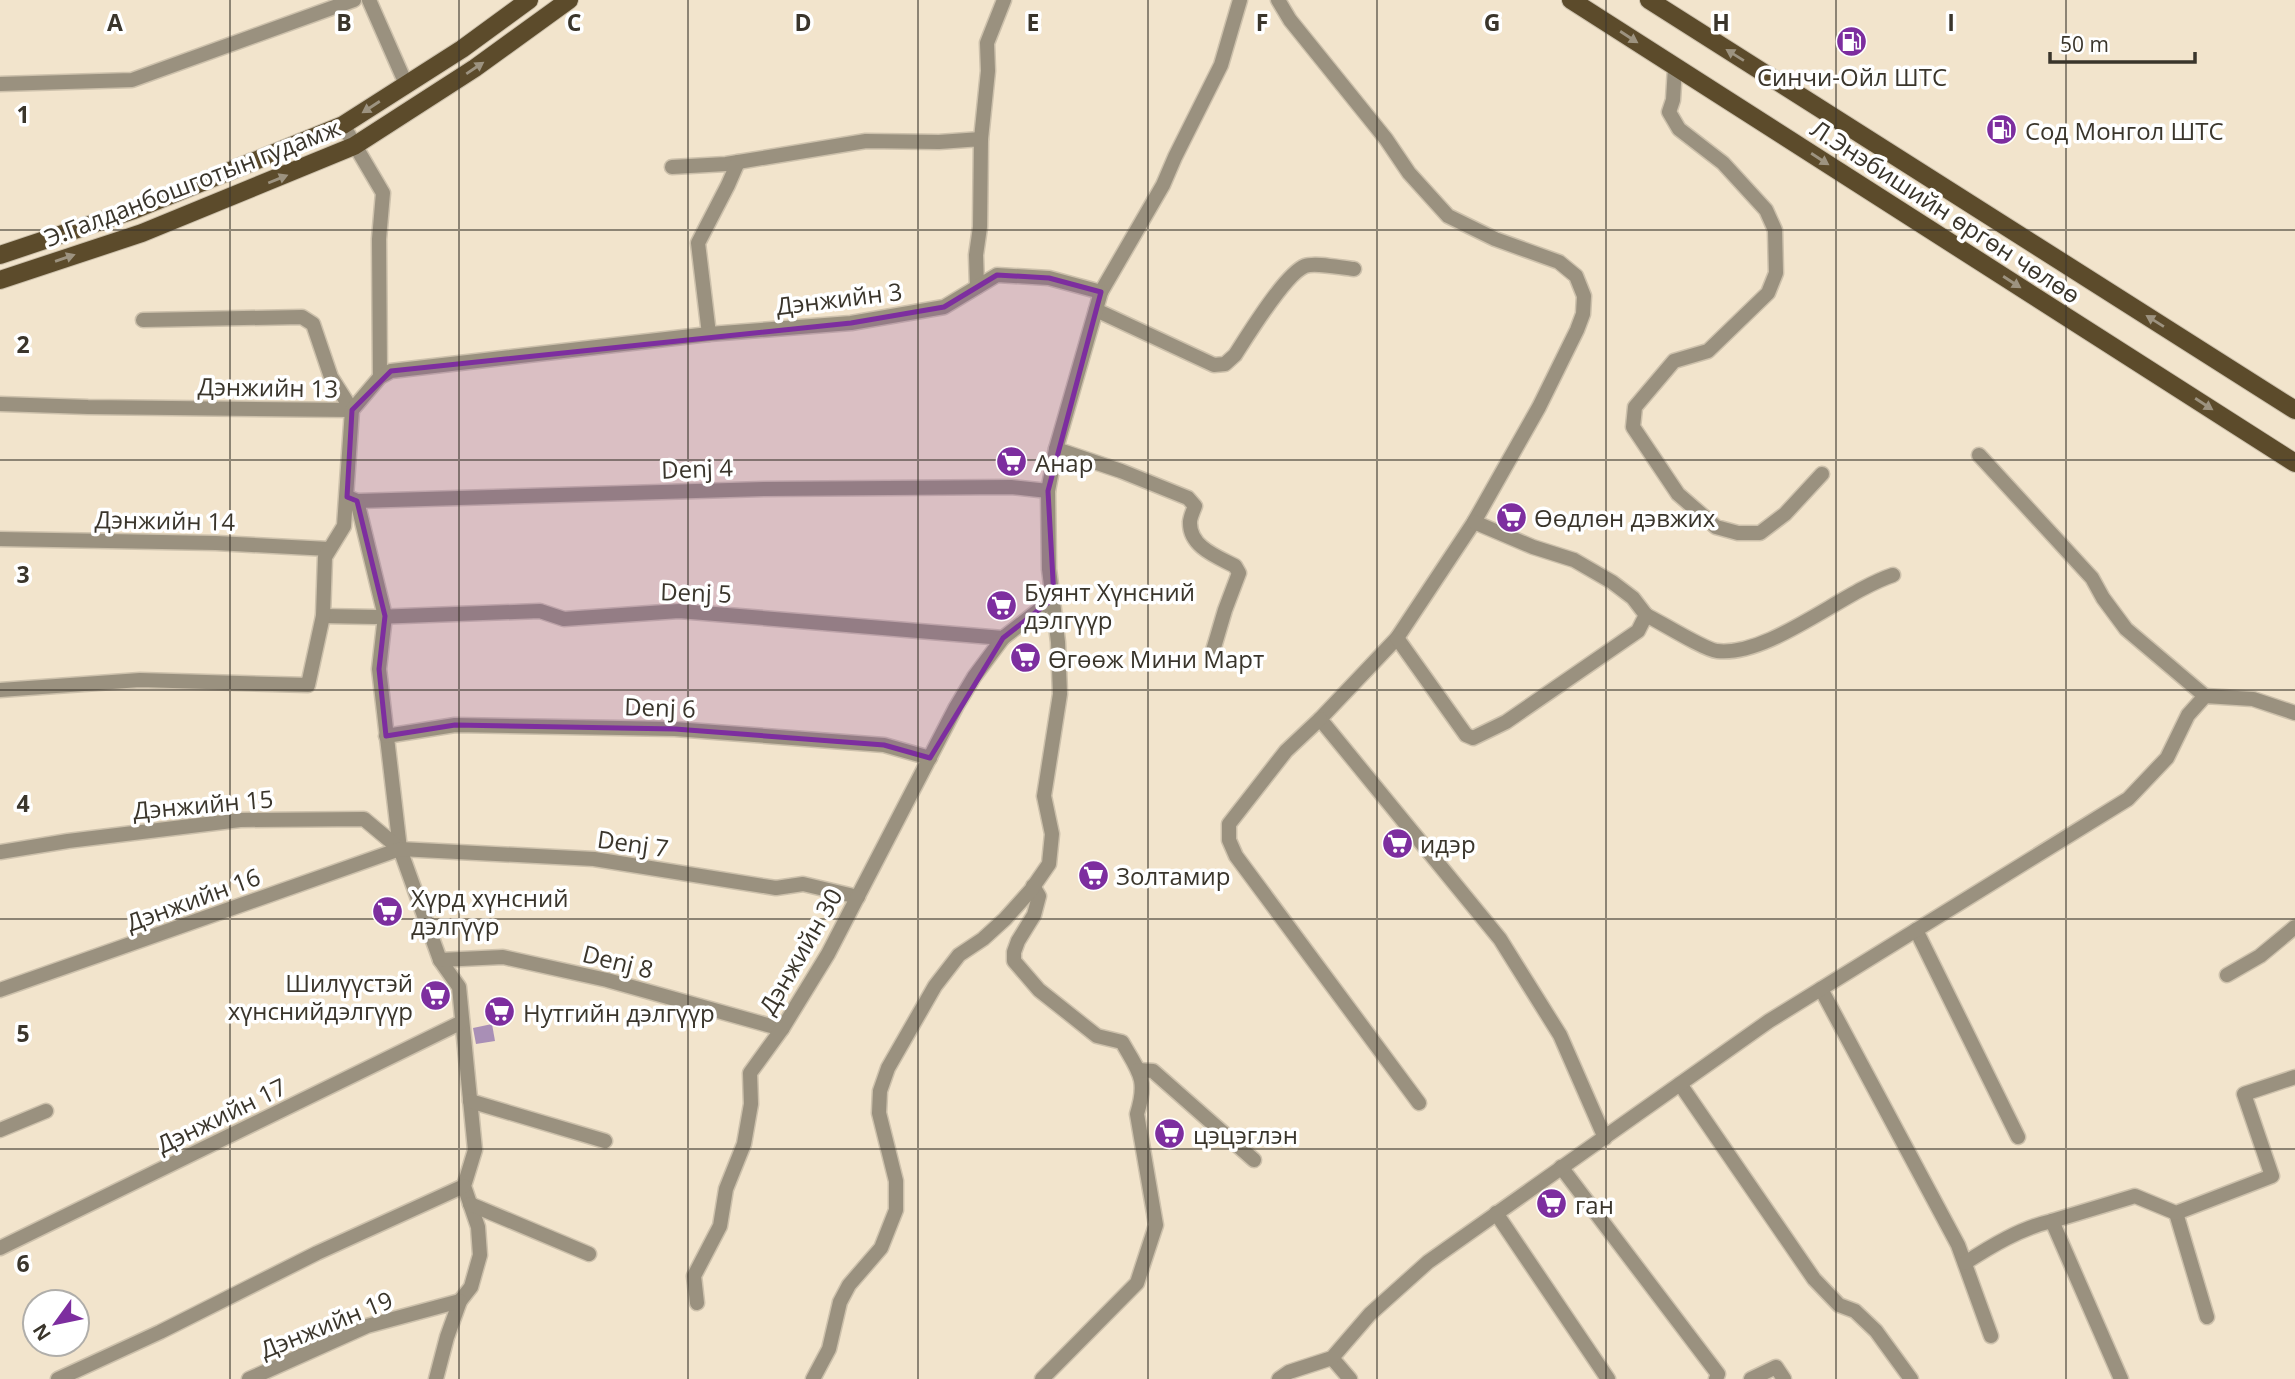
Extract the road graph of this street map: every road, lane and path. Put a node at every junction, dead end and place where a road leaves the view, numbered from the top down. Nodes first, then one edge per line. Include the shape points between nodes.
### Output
1 (354, 0) edge
2 (369, 0) edge
3 (529, 0) edge
4 (569, 0) edge
5 (1004, 0) edge
6 (1240, 0) edge
7 (1278, 0) edge
8 (1571, 0) edge
9 (1649, 0) edge
10 (1675, 66) junction
11 (0, 84) edge
12 (406, 85) junction
13 (343, 125) junction
14 (981, 139) junction
15 (354, 146) junction
16 (738, 162) junction
17 (672, 167) dead end
18 (0, 255) edge
19 (1353, 270) dead end
20 (0, 280) edge
21 (977, 287) junction
22 (1101, 292) junction
23 (1096, 310) junction
24 (143, 320) dead end
25 (709, 334) junction
26 (380, 377) junction
27 (0, 404) edge
28 (352, 410) junction
29 (2295, 410) edge
30 (1056, 449) junction
31 (1979, 455) dead end
32 (2295, 463) edge
33 (1822, 474) dead end
34 (1048, 491) junction
35 (352, 499) junction
36 (1474, 522) junction
37 (0, 539) edge
38 (329, 549) junction
39 (1893, 575) dead end
40 (1054, 598) junction
41 (1646, 615) junction
42 (323, 616) junction
43 (384, 617) junction
44 (1003, 638) junction
45 (1397, 638) junction
46 (1212, 654) dead end
47 (0, 690) edge
48 (2205, 696) junction
49 (2295, 713) edge
50 (1320, 719) junction
51 (386, 736) junction
52 (930, 758) junction
53 (400, 849) junction
54 (0, 852) edge
55 (1033, 886) junction
56 (858, 897) junction
57 (2295, 927) edge
58 (1916, 930) junction
59 (440, 960) junction
60 (2227, 975) dead end
61 (1821, 989) junction
62 (0, 990) edge
63 (462, 1022) junction
64 (782, 1029) junction
65 (1139, 1070) junction
66 (2295, 1077) edge
67 (1680, 1084) junction
68 (470, 1101) junction
69 (1419, 1102) dead end
70 (46, 1111) dead end
71 (0, 1130) edge
72 (2018, 1137) dead end
73 (1605, 1138) junction
74 (605, 1141) dead end
75 (1254, 1160) dead end
76 (1561, 1167) junction
77 (464, 1186) junction
78 (470, 1204) junction
79 (1496, 1213) junction
80 (2176, 1213) junction
81 (2052, 1221) junction
82 (0, 1248) edge
83 (589, 1254) dead end
84 (1965, 1263) junction
85 (460, 1301) junction
86 (697, 1303) dead end
87 (2207, 1317) dead end
88 (1991, 1336) dead end
89 (1332, 1358) junction
90 (58, 1379) edge
91 (249, 1379) edge
92 (436, 1379) edge
93 (813, 1379) edge
94 (1042, 1379) edge
95 (1279, 1379) edge
96 (1350, 1379) edge
97 (1608, 1379) edge
98 (1716, 1379) edge
99 (1751, 1379) edge
100 (1784, 1379) edge
101 (1911, 1379) edge
102 (2121, 1379) edge

1 - 11 street via 132,80
2 - 12 street
3 - 12 main road, Э.Галданбошготын гудамж
15 -> 4 main road, Э.Галданбошготын гудамж
5 - 14 street via 987,43
6 - 22 street via 1221,65 1163,185
7 - 36 street via 1436,204 1475,230 1559,262 1576,276 1584,296 1577,330
8 -> 10 main road, Л.Энэбишийн өргөн чөлөө
29 -> 9 main road, Л.Энэбишийн өргөн чөлөө
10 -> 32 main road, Л.Энэбишийн өргөн чөлөө
10 - 33 street via 1669,112 1679,129 1723,163 1766,210 1775,230 1776,273 1768,293 1708,351 1674,361 1635,407 1633,427 1678,494 1716,527 1738,533 1760,533
12 -> 13 main road, Э.Галданбошготын гудамж
13 - 15 street
13 - 18 main road, Э.Галданбошготын гудамж via 134,210
14 - 16 street via 866,141
14 - 21 street
20 -> 15 main road, Э.Галданбошготын гудамж via 142,233
15 - 26 street via 383,193
16 - 17 street
16 - 25 street via 698,243
19 - 23 street via 1307,265 1296,271 1225,364 1214,365
21 - 22 street, Дэнжийн 3 via 998,275 1049,278
21 - 25 street, Дэнжийн 3 via 944,307 851,323
22 - 23 street
23 - 30 street
24 - 28 street, Дэнжийн 13 via 302,317 313,324 331,377
25 - 26 street, Дэнжийн 3 via 391,371
26 - 28 street
27 - 28 street, Дэнжийн 13
28 - 35 street
30 - 34 street
30 - 46 street via 1188,498 1195,506 1189,523 1194,536 1206,552 1236,566 1238,573
31 - 48 street via 2092,578 2126,629
34 - 35 street, Denj 4 via 1011,487 764,489
34 - 40 street
35 - 38 street via 344,526
35 - 43 street
36 - 41 street via 1574,560 1633,598
36 - 45 street
37 - 38 street, Дэнжийн 14
38 - 42 street
39 - 41 street via 1742,651 1715,651
40 - 44 street
40 - 55 street via 1060,694 1044,796 1052,834 1049,864
41 - 45 street via 1638,631 1506,722 1473,738 1466,735
42 - 43 street, Denj 5
42 - 47 street via 308,685 140,680
43 - 44 street, Denj 5 via 540,611 565,619 679,611
43 - 51 street via 379,668
44 - 52 street, Дэнжийн 30 via 968,687
45 - 50 street
48 - 49 street via 2253,699
48 - 58 street via 2188,715 2167,758 2128,799
50 - 69 street via 1286,751 1229,824 1229,840 1236,856
50 - 73 street via 1500,939 1560,1035
51 - 52 street, Denj 6 via 455,725 675,729 884,745
51 - 53 street
52 - 56 street, Дэнжийн 30
53 - 54 street, Дэнжийн 15 via 365,820 240,820
53 - 56 street, Denj 7 via 594,859 776,888 803,884
53 - 59 street
53 - 62 street, Дэнжийн 16
55 - 65 street via 1040,896 1018,941 1014,961 1039,989 1097,1036 1122,1042
55 - 93 street via 1005,919 959,955 935,986 888,1068 879,1113 896,1181 896,1210 881,1248 840,1302 829,1349
56 - 64 street, Дэнжийн 30
57 - 60 street via 2260,956
58 - 61 street
58 - 72 street
59 - 63 street via 459,987
59 - 64 street, Denj 8 via 503,957 607,980
61 - 67 street
61 - 84 street
63 - 68 street
63 - 82 street, Дэнжийн 17
64 - 86 street, Дэнжийн 30 via 750,1073 751,1104 744,1144 726,1189 720,1226 694,1276
65 - 75 street via 1153,1071
65 - 94 street via 1143,1077 1137,1114 1156,1225 1138,1283
66 - 80 street via 2244,1094 2272,1176
67 - 73 street
67 - 101 street via 1814,1279 1839,1306 1855,1311 1876,1331
68 - 74 street
68 - 77 street via 475,1150
70 - 71 street
73 - 76 street
76 - 79 street
76 - 98 street via 1718,1374
77 - 78 street
77 - 90 street
78 - 83 street
78 - 85 street via 480,1255 471,1287
79 - 89 street via 1428,1262 1370,1314
79 - 97 street
80 - 81 street via 2135,1196
80 - 87 street
81 - 84 street via 2035,1225
81 - 102 street
84 - 88 street
85 - 91 street, Дэнжийн 19 via 367,1326
85 - 92 street
89 - 95 street
89 - 96 street
99 - 100 street via 1776,1367

